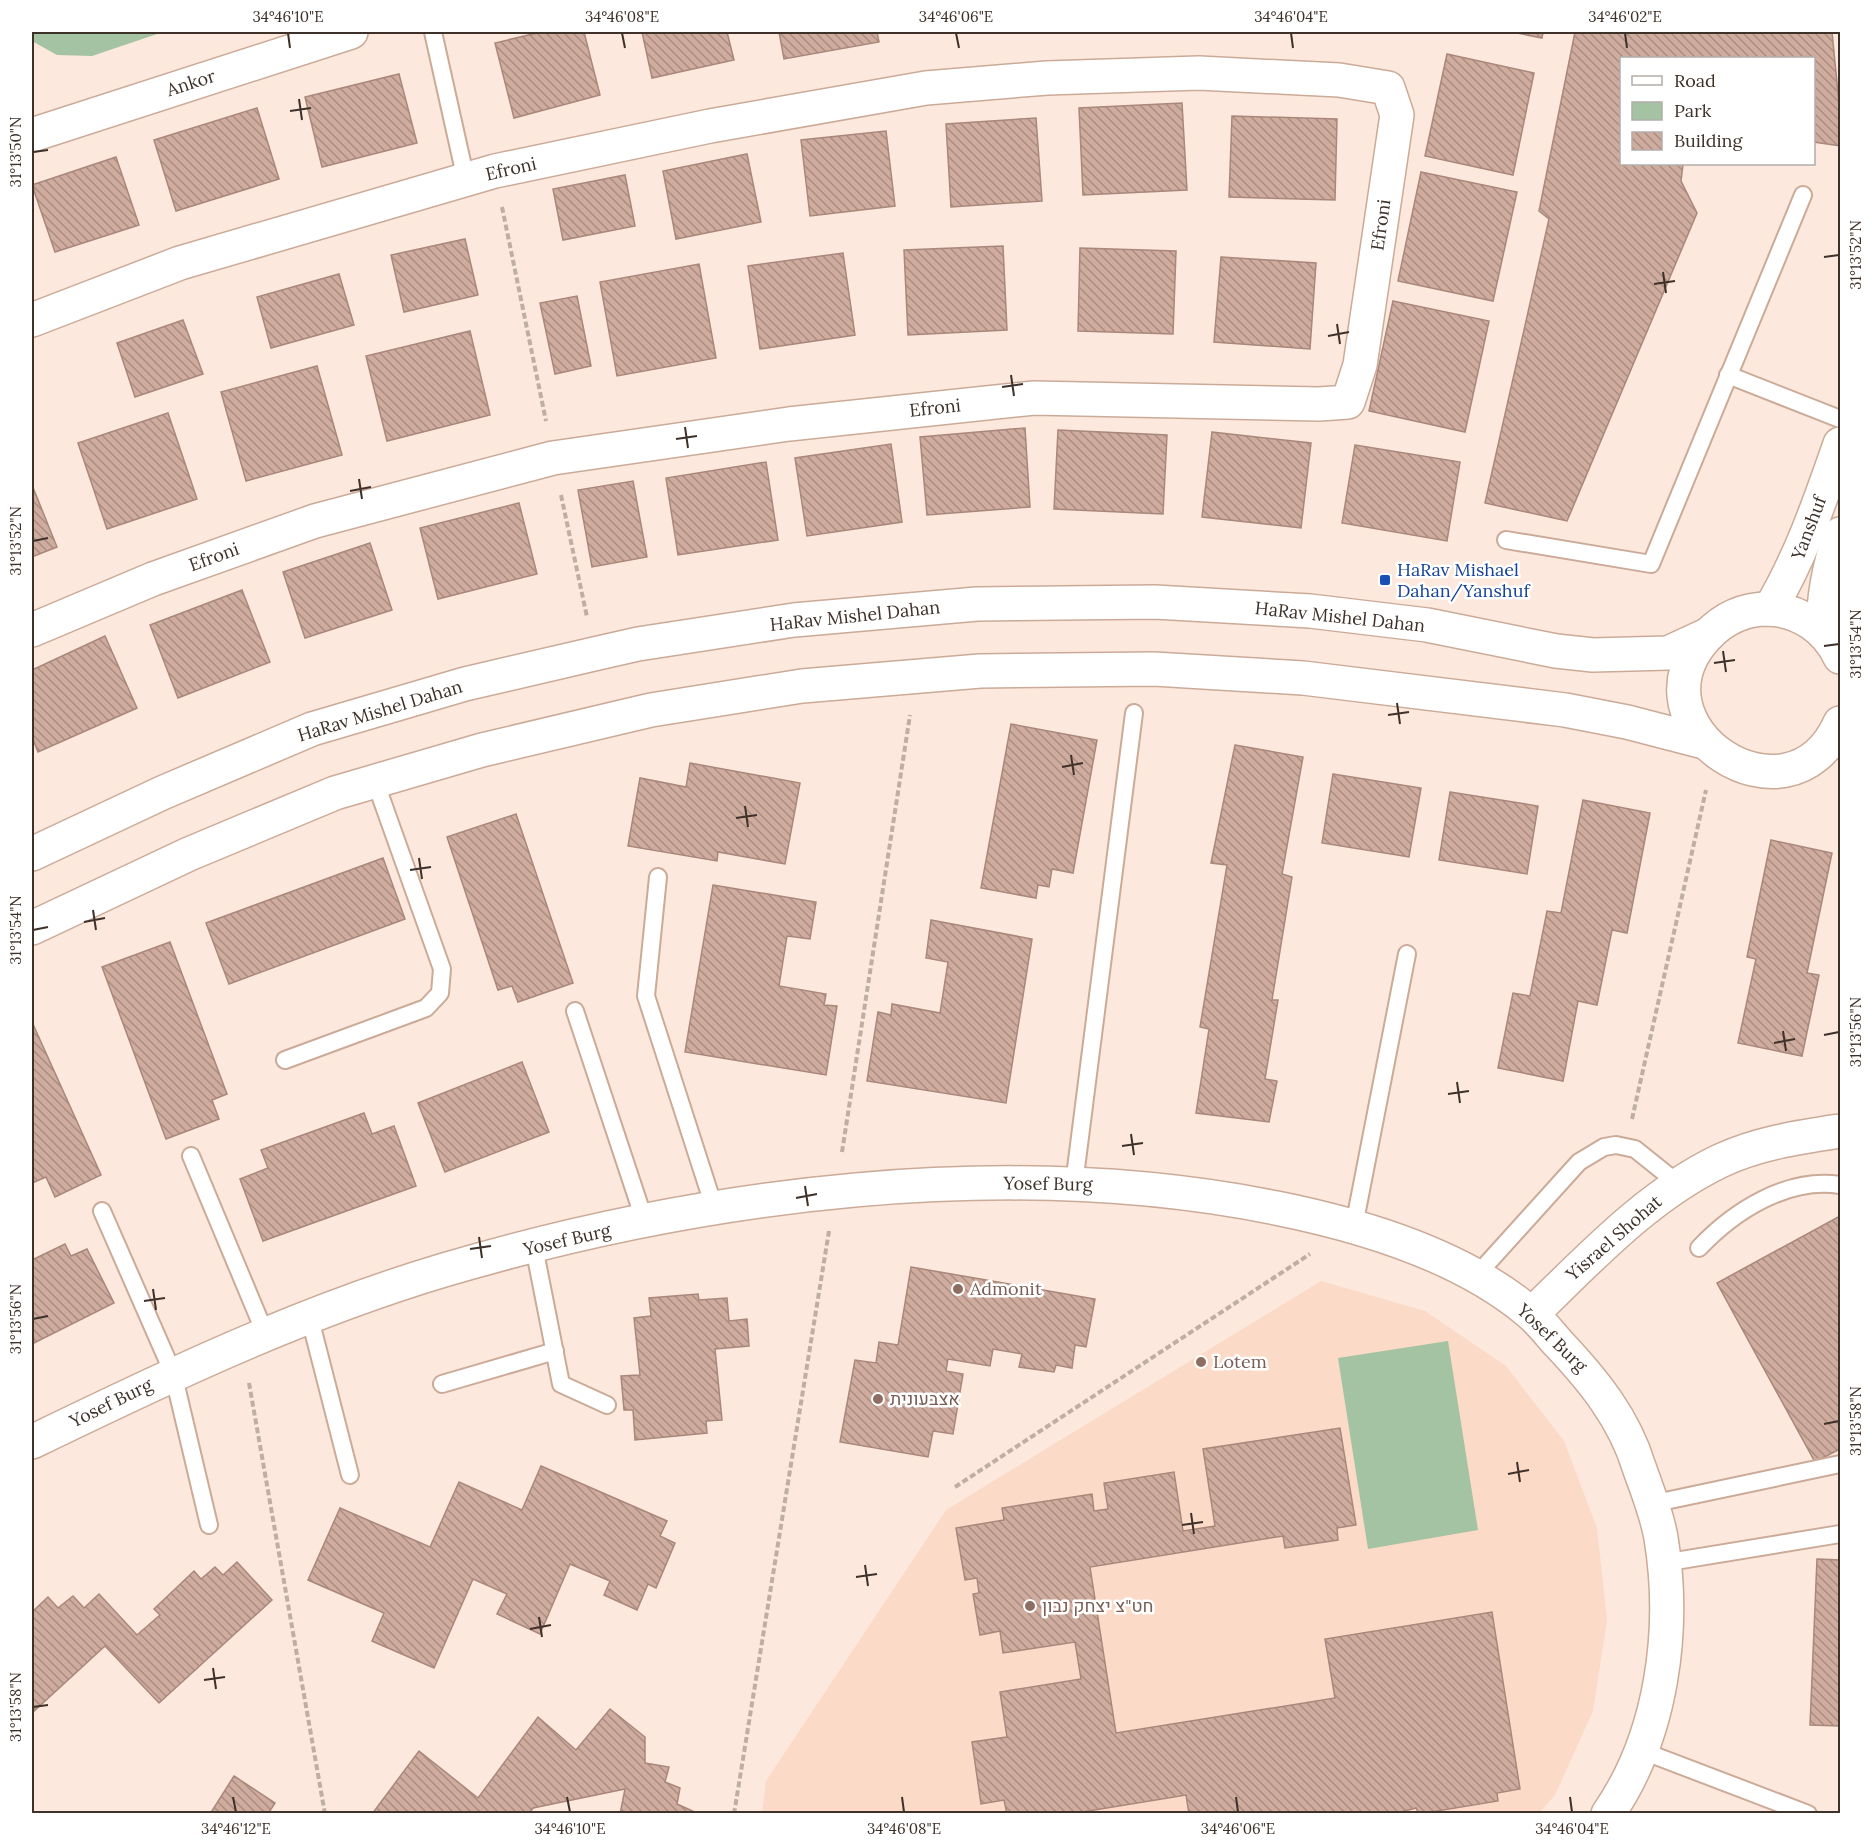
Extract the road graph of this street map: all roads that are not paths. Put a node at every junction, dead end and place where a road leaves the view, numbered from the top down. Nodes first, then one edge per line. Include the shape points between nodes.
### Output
1 (351, 32) edge
2 (433, 32) edge
3 (32, 135) edge
4 (480, 176) junction
5 (1803, 195) dead end
6 (32, 320) edge
7 (1728, 375) junction
8 (1840, 420) edge
9 (1840, 444) edge
10 (1840, 534) edge
11 (1506, 540) dead end
12 (1770, 609) junction
13 (32, 630) edge
14 (1709, 634) junction
15 (1832, 645) edge
16 (1134, 713) dead end
17 (1840, 723) edge
18 (1709, 747) junction
19 (1797, 765) junction
20 (1840, 767) edge
21 (375, 781) junction
22 (32, 854) edge
23 (658, 877) dead end
24 (32, 928) edge
25 (1407, 954) dead end
26 (575, 1011) dead end
27 (285, 1060) dead end
28 (1840, 1131) edge
29 (191, 1156) dead end
30 (1074, 1184) junction
31 (1680, 1185) junction
32 (1840, 1185) edge
33 (715, 1210) junction
34 (102, 1211) dead end
35 (645, 1222) junction
36 (1354, 1226) junction
37 (534, 1247) junction
38 (1699, 1248) dead end
39 (1475, 1277) junction
40 (1532, 1314) junction
41 (309, 1315) junction
42 (254, 1338) junction
43 (555, 1351) junction
44 (173, 1373) junction
45 (442, 1384) dead end
46 (607, 1405) dead end
47 (32, 1442) edge
48 (1840, 1464) edge
49 (350, 1475) dead end
50 (1651, 1504) junction
51 (209, 1525) dead end
52 (1840, 1534) edge
53 (1663, 1563) junction
54 (1640, 1750) junction
55 (1608, 1814) edge
56 (1808, 1814) edge

1 - 3 street, Ankor
2 - 4 lane
4 - 6 street, Efroni via 180,263
4 - 13 street, Efroni via 710,126 926,88 1047,78 1199,73 1339,80 1388,88 1396,115 1360,365 1348,402 1034,398 789,424 554,458 315,521 153,579
5 - 7 lane
7 - 8 lane
7 - 11 lane via 1650,564
9 - 12 street, Yanshuf via 1805,541
10 - 15 street, Yanshuf via 1823,602
12 - 14 street via 1737,615
12 - 15 street via 1808,620
14 - 18 street via 1690,663 1685,687 1688,711
14 - 22 street, HaRav Mishel Dahan via 1668,653 1593,655 1427,625 1310,611 1155,602 977,604 794,620 638,644 465,684 312,729
16 - 30 lane
17 - 19 street via 1815,755
18 - 19 street via 1733,764 1754,770 1776,771
18 - 21 street via 1627,722 1565,710 1304,678 1154,669 980,671 802,686 651,710 482,750
19 - 20 street
21 - 24 street via 335,792
21 - 27 lane via 442,969 440,993 426,1008
23 - 33 lane via 646,996
25 - 36 lane
26 - 35 lane
28 - 31 street, Yisrael Shohat via 1784,1139 1721,1160
29 - 42 lane
30 - 33 street, Yosef Burg via 967,1183 835,1193
30 - 36 street, Yosef Burg via 1184,1192
31 - 39 lane via 1644,1154 1625,1146 1604,1147 1579,1162
31 - 40 street, Yisrael Shohat via 1659,1197 1599,1248
32 - 38 lane via 1805,1185 1763,1200 1726,1223
33 - 35 street, Yosef Burg
34 - 44 lane
35 - 37 street, Yosef Burg
36 - 39 street, Yosef Burg via 1433,1256
37 - 41 street, Yosef Burg via 445,1270
37 - 43 lane
39 - 40 street, Yosef Burg
40 - 50 street, Yosef Burg via 1592,1378 1635,1454
41 - 42 street, Yosef Burg
41 - 49 lane
42 - 44 street, Yosef Burg
43 - 45 lane
43 - 46 lane via 561,1384
44 - 47 street, Yosef Burg
44 - 51 lane
48 - 50 lane
50 - 53 street, Yosef Burg via 1661,1536
52 - 53 lane
53 - 54 street, Yosef Burg via 1668,1623 1656,1709
54 - 55 street, Yosef Burg via 1625,1790
54 - 56 lane

